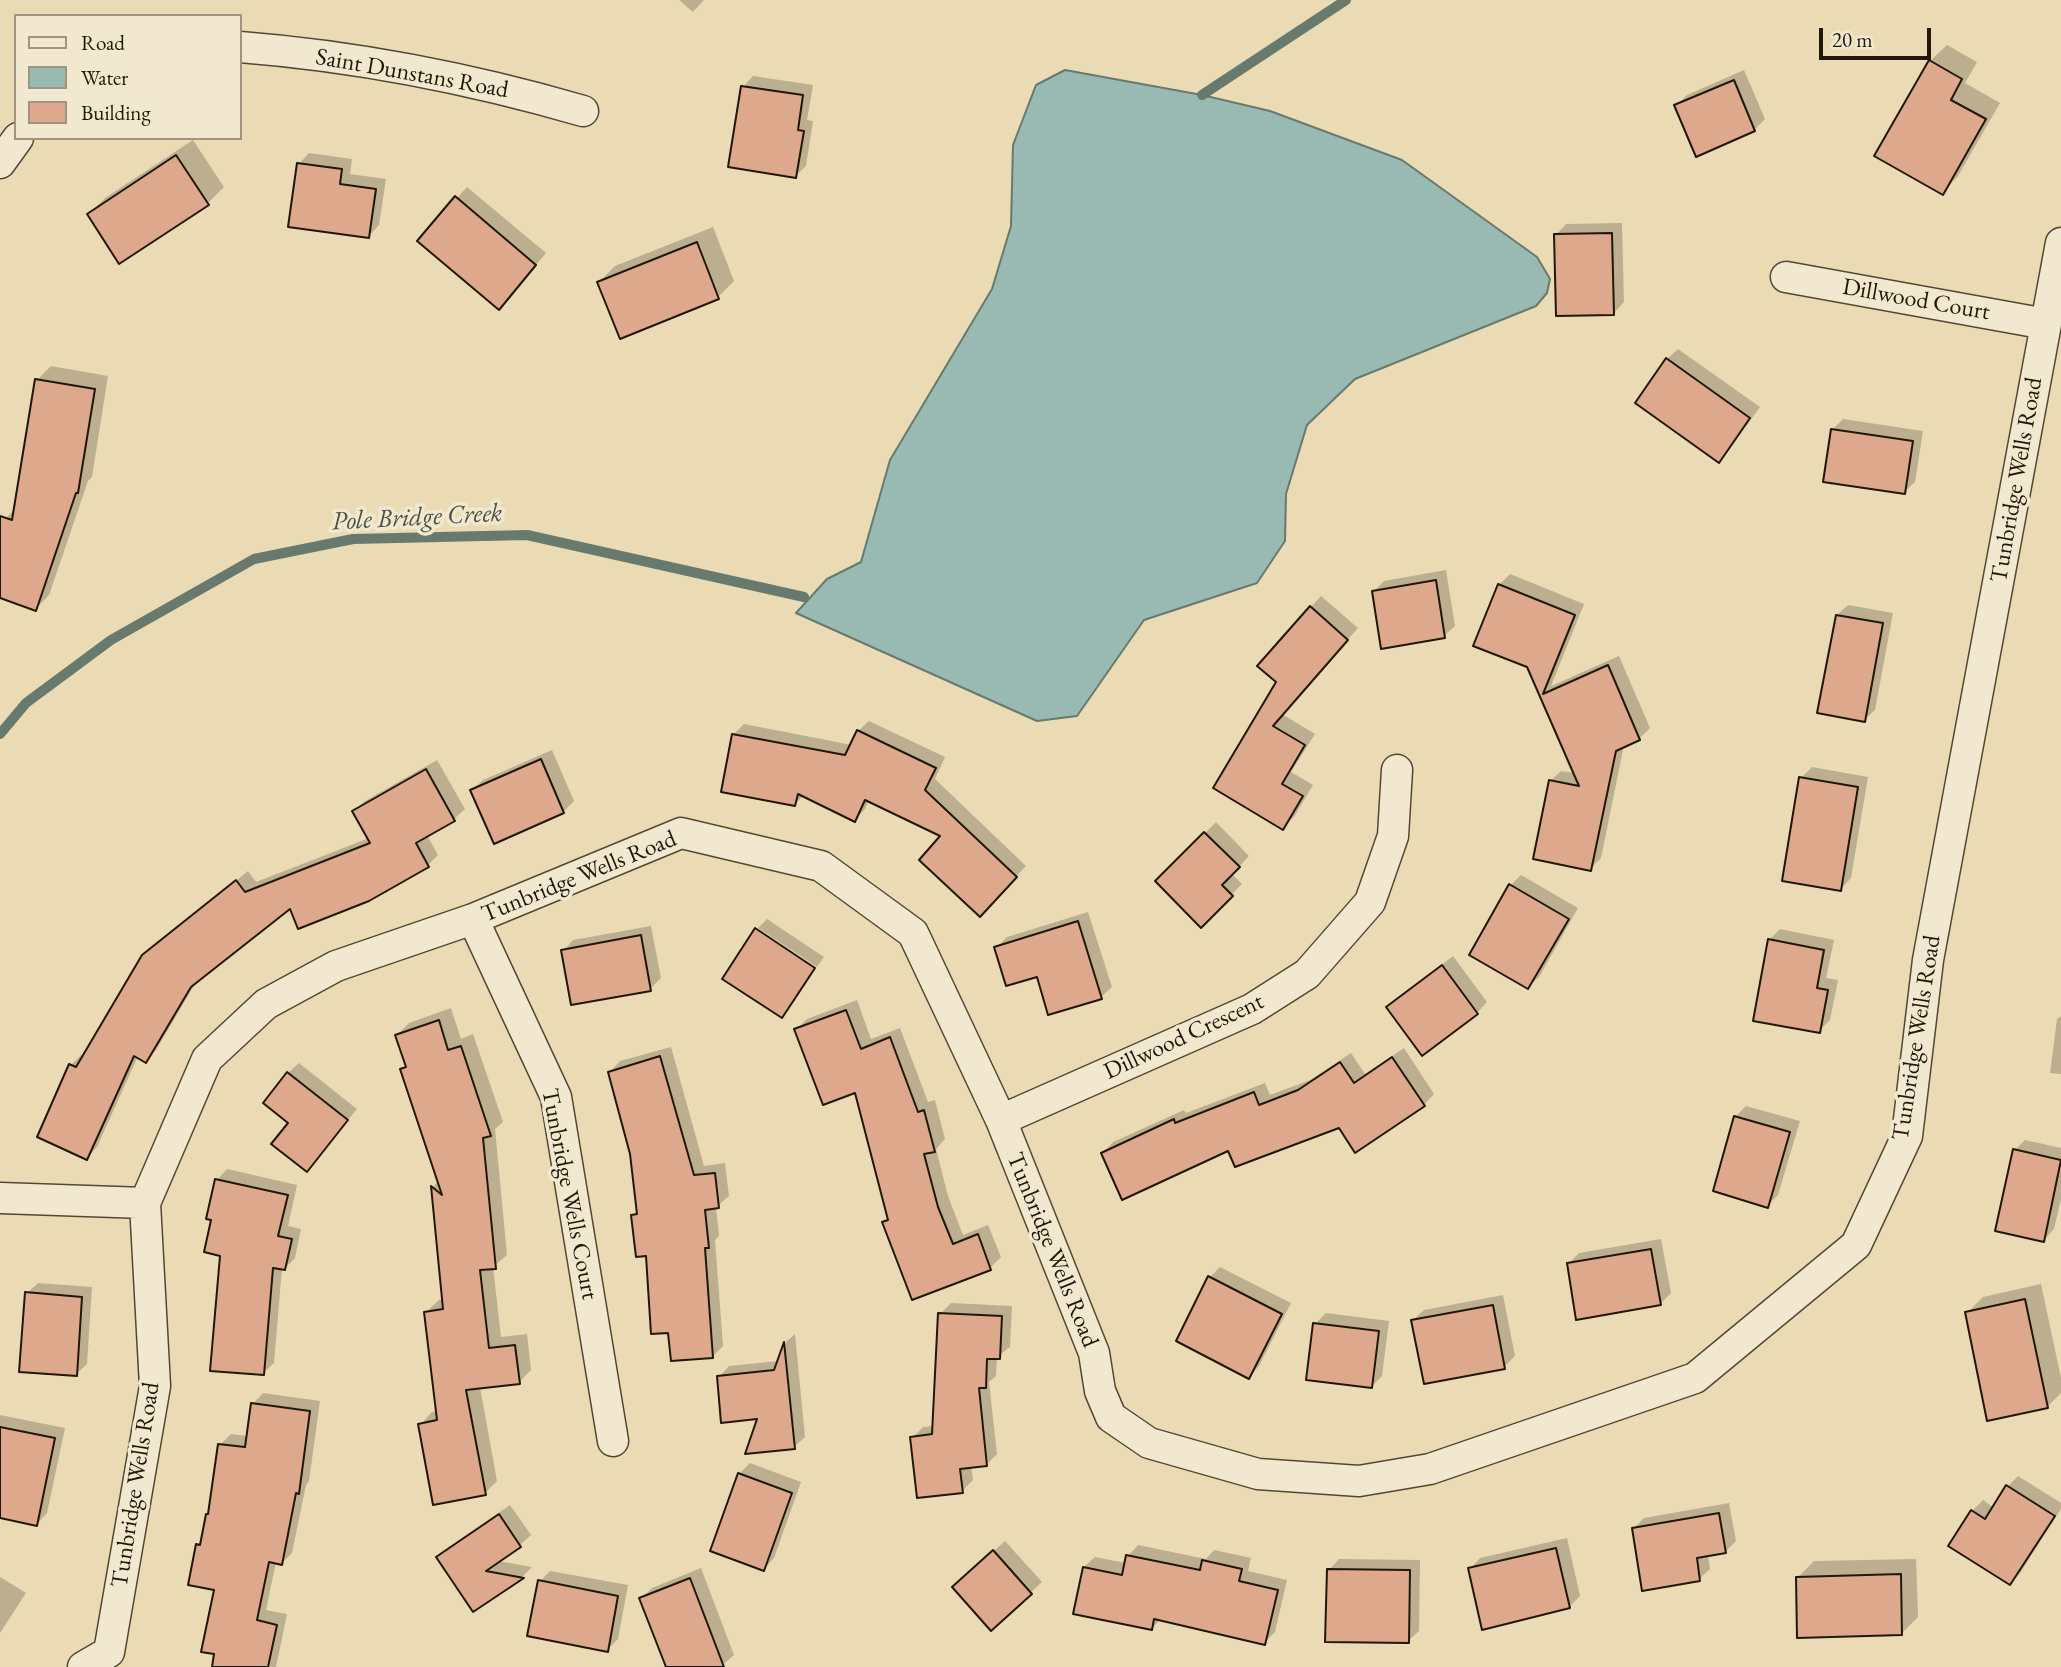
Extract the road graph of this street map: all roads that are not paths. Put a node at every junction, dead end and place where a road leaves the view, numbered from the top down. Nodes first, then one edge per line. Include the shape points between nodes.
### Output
1 (242, 47) edge
2 (583, 111) dead end
3 (17, 140) edge
4 (0, 163) edge
5 (2061, 243) edge
6 (1786, 277) dead end
7 (2046, 324) junction
8 (1397, 771) dead end
9 (473, 919) junction
10 (1001, 1120) junction
11 (0, 1198) edge
12 (145, 1203) junction
13 (613, 1441) dead end
14 (83, 1667) edge

1 - 2 street, Saint Dunstans Road via 403,70 516,92
3 - 4 street
5 - 7 street, Tunbridge Wells Road
6 - 7 street, Dillwood Court
7 - 10 street, Tunbridge Wells Road via 1928,960 1907,1136 1856,1245 1695,1378 1430,1469 1359,1481 1258,1474 1149,1443 1111,1417 1100,1391 1094,1353
8 - 10 street, Dillwood Crescent via 1393,836 1370,902 1307,974 1252,1009
9 - 10 street, Tunbridge Wells Road via 681,833 821,866 913,933
9 - 12 street, Tunbridge Wells Road via 335,966 266,1004 207,1059
9 - 13 street, Tunbridge Wells Court via 556,1097
11 - 12 street
12 - 14 street, Tunbridge Wells Road via 155,1385 109,1653

